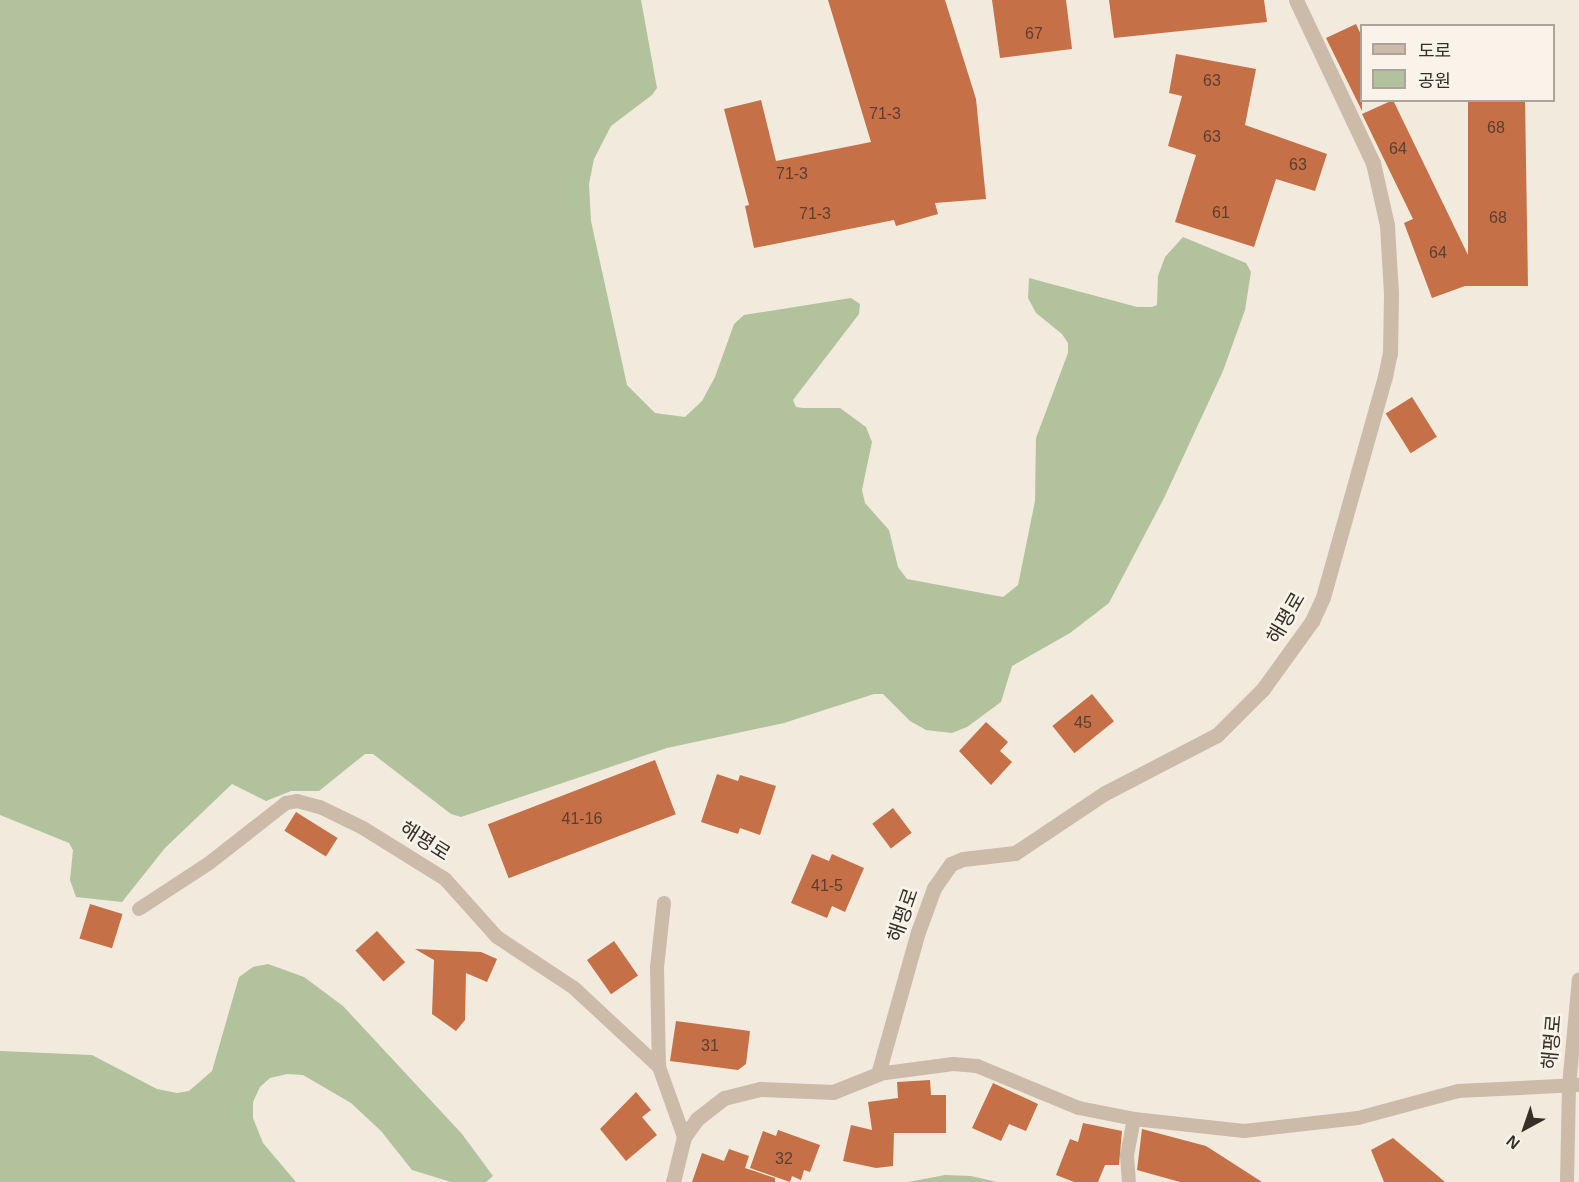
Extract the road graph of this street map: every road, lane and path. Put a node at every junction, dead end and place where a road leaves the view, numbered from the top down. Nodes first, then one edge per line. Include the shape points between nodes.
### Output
1 (1296, 0) edge
2 (664, 903) dead end
3 (139, 909) dead end
4 (1579, 979) edge
5 (659, 1067) junction
6 (878, 1074) junction
7 (1574, 1086) edge
8 (1134, 1119) junction
9 (684, 1137) junction
10 (673, 1182) edge
11 (1129, 1182) edge
12 (1567, 1182) edge

1 - 6 street, 해평로 via 1373,163 1387,225 1391,293 1390,353 1385,376 1323,597 1295,649 1263,689 1217,735 1105,793 1015,853 963,859 941,873 918,932
2 - 5 lane, 해평로 via 657,967
3 - 5 lane, 해평로 via 208,864 286,803 297,801 320,807 445,879 497,937 574,988
4 - 7 lane, 해평로
5 - 9 lane, 해평로
6 - 8 lane via 945,1065 977,1066 1079,1108
6 - 9 street via 833,1092 740,1092 709,1107
7 - 8 lane via 1458,1091 1358,1118 1244,1131
7 - 12 lane, 해평로
8 - 11 lane via 1127,1155
9 - 10 street

